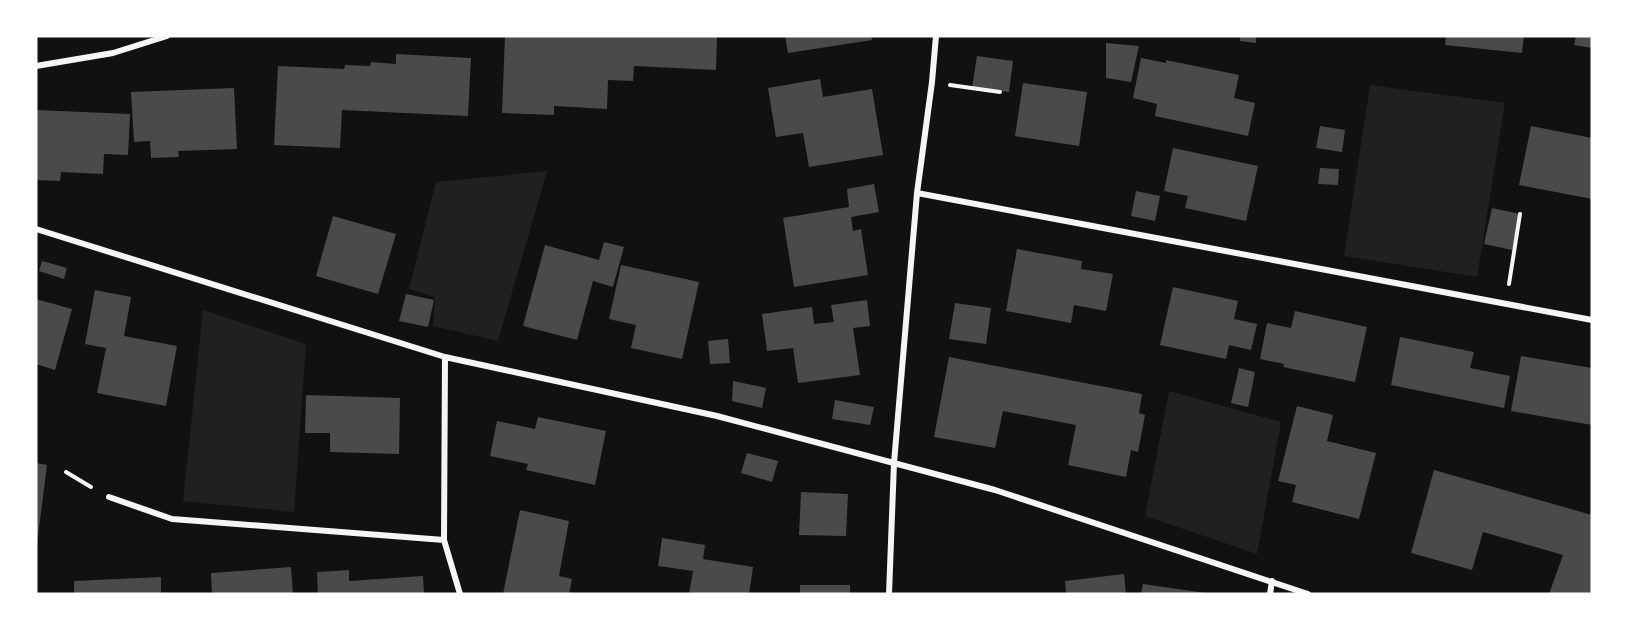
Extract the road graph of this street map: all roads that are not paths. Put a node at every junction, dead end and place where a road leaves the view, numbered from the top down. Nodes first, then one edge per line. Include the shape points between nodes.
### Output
1 (167, 36) edge
2 (936, 36) edge
3 (36, 66) edge
4 (918, 193) junction
5 (36, 229) edge
6 (1592, 320) edge
7 (445, 357) junction
8 (894, 463) junction
9 (109, 497) road end
10 (444, 540) junction
11 (1272, 581) junction
12 (460, 594) edge
13 (889, 594) edge
14 (1270, 594) edge
15 (1308, 594) edge

1 - 3 street via 113,53
2 - 4 street
4 - 6 street
4 - 8 street
5 - 7 street
7 - 8 street via 717,416
7 - 10 street
8 - 11 street via 995,490
8 - 13 street
9 - 10 street via 172,519
10 - 12 street
11 - 14 street
11 - 15 street

